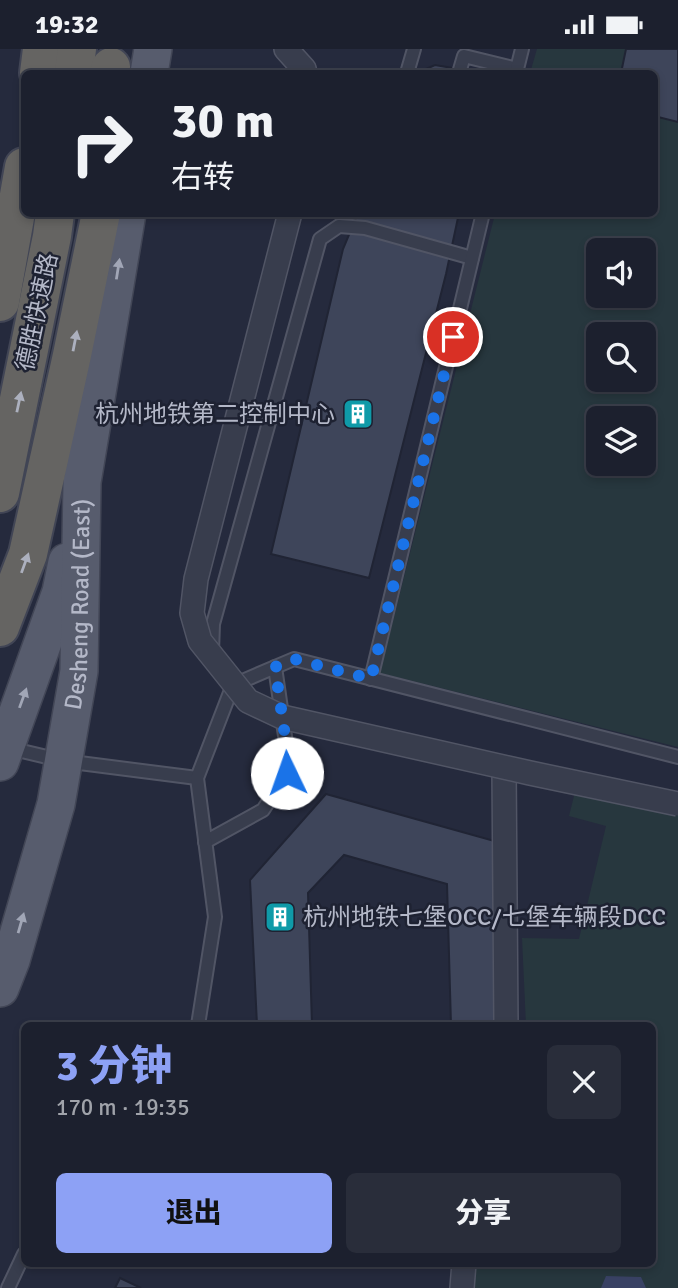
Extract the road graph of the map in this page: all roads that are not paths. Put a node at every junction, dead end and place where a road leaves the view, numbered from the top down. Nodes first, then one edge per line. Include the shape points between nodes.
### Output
1 (30, 49) edge
2 (42, 49) edge
3 (77, 49) edge
4 (153, 49) edge
5 (286, 49) edge
6 (414, 49) edge
7 (522, 49) edge
8 (30, 70) edge
9 (39, 70) edge
10 (74, 70) edge
11 (150, 70) edge
12 (304, 70) edge
13 (408, 70) edge
14 (460, 70) edge
15 (513, 70) edge
16 (517, 70) edge
17 (21, 184) edge
18 (100, 217) edge
19 (126, 217) edge
20 (289, 217) edge
21 (368, 217) edge
22 (482, 217) edge
23 (56, 221) edge
24 (365, 228) junction
25 (472, 258) junction
26 (0, 302) edge
27 (82, 482) junction
28 (0, 493) edge
29 (0, 627) edge
30 (275, 667) junction
31 (371, 679) junction
32 (233, 685) junction
33 (3, 755) edge
34 (678, 757) edge
35 (64, 761) junction
36 (504, 768) junction
37 (197, 778) junction
38 (678, 803) edge
39 (205, 842) junction
40 (0, 988) edge
41 (198, 1022) edge
42 (506, 1022) edge
43 (21, 1260) edge
44 (464, 1267) edge
45 (8, 1288) edge
46 (462, 1288) edge

1 - 8 highway
2 - 9 highway
3 - 10 highway
4 - 11 main road
5 - 12 street
6 - 13 lane
7 - 16 lane
14 - 15 lane via 464,56
17 - 26 highway, 德胜快速路
29 -> 18 highway via 28,554
27 -> 19 main road, Desheng Road (East)
20 - 36 street, bridge via 196,579 192,613 200,641 248,701 282,716
21 - 24 lane
22 - 25 lane
28 -> 23 highway, 德胜快速路
24 - 25 lane
24 - 32 lane via 340,226 320,239 213,624 212,668
25 - 31 lane
33 -> 27 main road via 61,592
27 - 35 main road, Desheng Road (East) via 79,671
30 - 31 lane via 294,659
30 - 32 lane
30 - 39 lane via 287,773 262,810
31 - 34 lane
32 - 37 lane
33 - 35 lane
35 - 37 lane
40 -> 35 main road, Desheng Road (East) via 57,804
36 - 38 street, bridge
36 - 42 street
37 - 39 lane
39 - 41 lane via 215,917
43 - 45 lane
44 - 46 street

